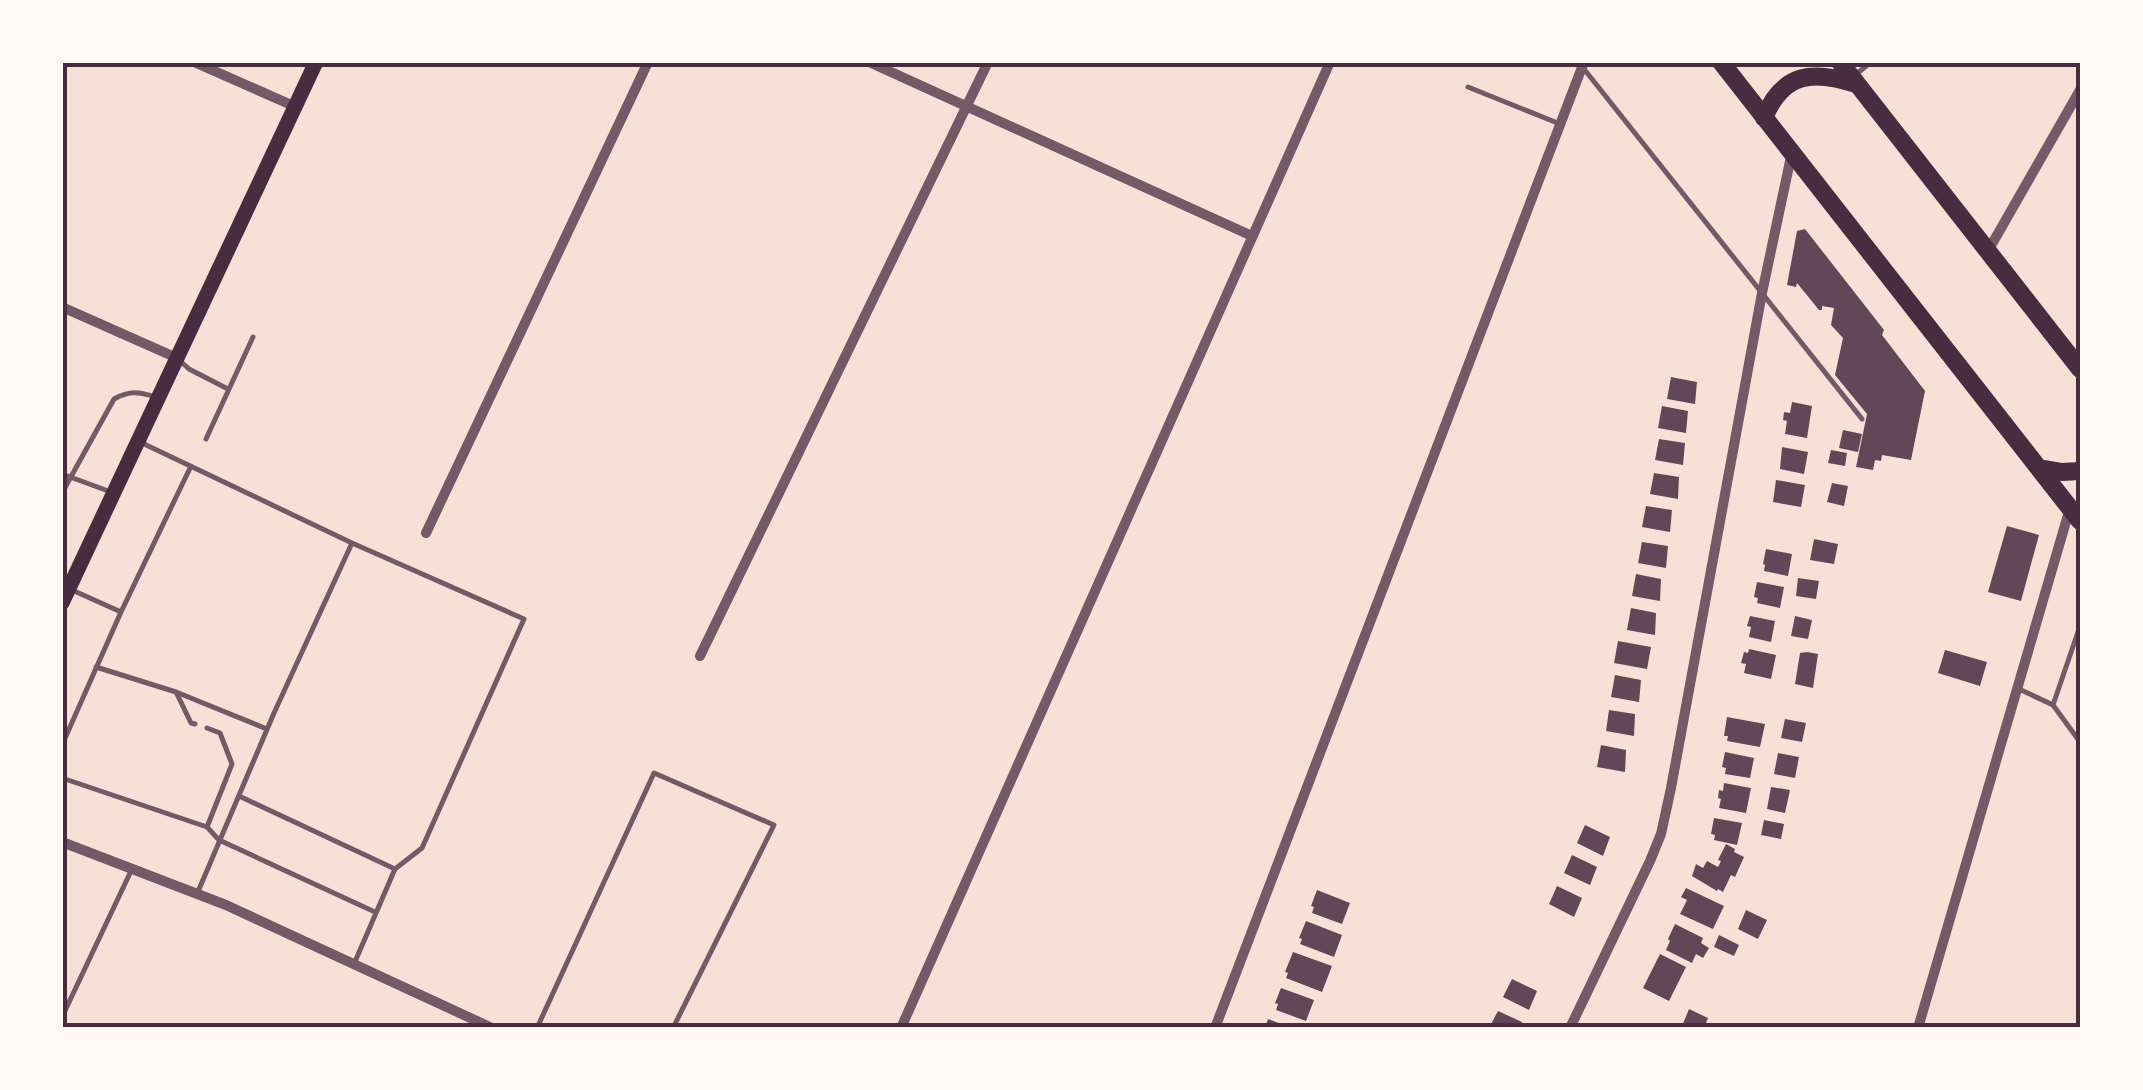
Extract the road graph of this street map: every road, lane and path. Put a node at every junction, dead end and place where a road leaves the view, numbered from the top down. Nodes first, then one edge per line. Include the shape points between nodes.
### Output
1 (194, 62) edge
2 (316, 62) edge
3 (648, 62) edge
4 (869, 62) edge
5 (988, 62) edge
6 (1330, 62) edge
7 (1721, 62) edge
8 (1871, 62) edge
9 (1583, 64) edge
10 (1850, 74) edge
11 (1468, 86) dead end
12 (2080, 90) edge
13 (296, 107) junction
14 (966, 108) junction
15 (1764, 118) junction
16 (1560, 124) junction
17 (1792, 152) junction
18 (1252, 236) junction
19 (1988, 251) junction
20 (1762, 293) junction
21 (62, 307) edge
22 (253, 338) dead end
23 (177, 358) junction
24 (2080, 369) edge
25 (228, 390) junction
26 (158, 398) junction
27 (1862, 419) dead end
28 (206, 439) dead end
29 (138, 441) junction
30 (191, 466) junction
31 (2039, 468) junction
32 (2080, 472) edge
33 (66, 475) edge
34 (62, 493) edge
35 (114, 494) junction
36 (2076, 515) edge
37 (426, 533) dead end
38 (352, 543) junction
39 (65, 593) edge
40 (120, 612) junction
41 (2080, 631) edge
42 (700, 656) dead end
43 (96, 668) junction
44 (2018, 689) junction
45 (176, 692) junction
46 (2053, 705) junction
47 (195, 724) dead end
48 (207, 728) dead end
49 (267, 729) junction
50 (2080, 742) edge
51 (62, 746) edge
52 (62, 778) edge
53 (239, 796) junction
54 (207, 827) junction
55 (219, 840) junction
56 (62, 842) edge
57 (132, 868) junction
58 (394, 869) junction
59 (197, 894) junction
60 (376, 912) junction
61 (354, 964) junction
62 (62, 1017) edge
63 (492, 1028) edge
64 (537, 1028) edge
65 (673, 1028) edge
66 (901, 1028) edge
67 (1215, 1028) edge
68 (1570, 1028) edge
69 (1918, 1028) edge

1 - 13 street
2 - 13 main road
3 - 37 street
4 - 14 street
5 - 14 street
6 - 18 street
7 - 15 main road
8 - 10 lane
9 - 16 street
9 - 20 lane
10 - 15 main road via 1796,80 1776,94
10 - 19 main road
11 - 16 lane
12 - 19 street
13 - 23 main road
14 - 18 street
14 - 42 street
15 - 17 main road
16 - 67 street
17 - 20 street
17 - 31 main road
18 - 66 street
19 - 24 main road
20 - 27 lane
20 - 68 street via 1660,834
21 - 23 street
22 - 25 lane
23 - 25 lane
23 - 26 main road
25 - 28 lane
26 - 29 main road
26 - 33 lane via 127,392 114,399
29 - 30 lane
29 - 35 main road
30 - 38 lane
30 - 40 lane
31 - 32 main road
31 - 36 main road
33 - 34 lane
33 - 35 lane
35 - 39 main road
36 - 44 street
38 - 49 lane
38 - 58 lane via 524,620 422,848
39 - 40 lane
40 - 43 lane
41 - 46 lane
43 - 45 lane
43 - 51 lane
44 - 46 lane
44 - 69 street
45 - 47 lane
45 - 49 lane
46 - 50 lane
48 - 54 lane via 220,732 232,764
49 - 53 lane
52 - 54 lane
53 - 55 lane
53 - 58 lane
54 - 55 lane
55 - 59 lane
55 - 60 lane
56 - 57 street
57 - 59 street
57 - 62 lane
58 - 60 lane
59 - 61 street
60 - 61 lane
61 - 63 street
64 - 65 lane via 654,773 774,825

